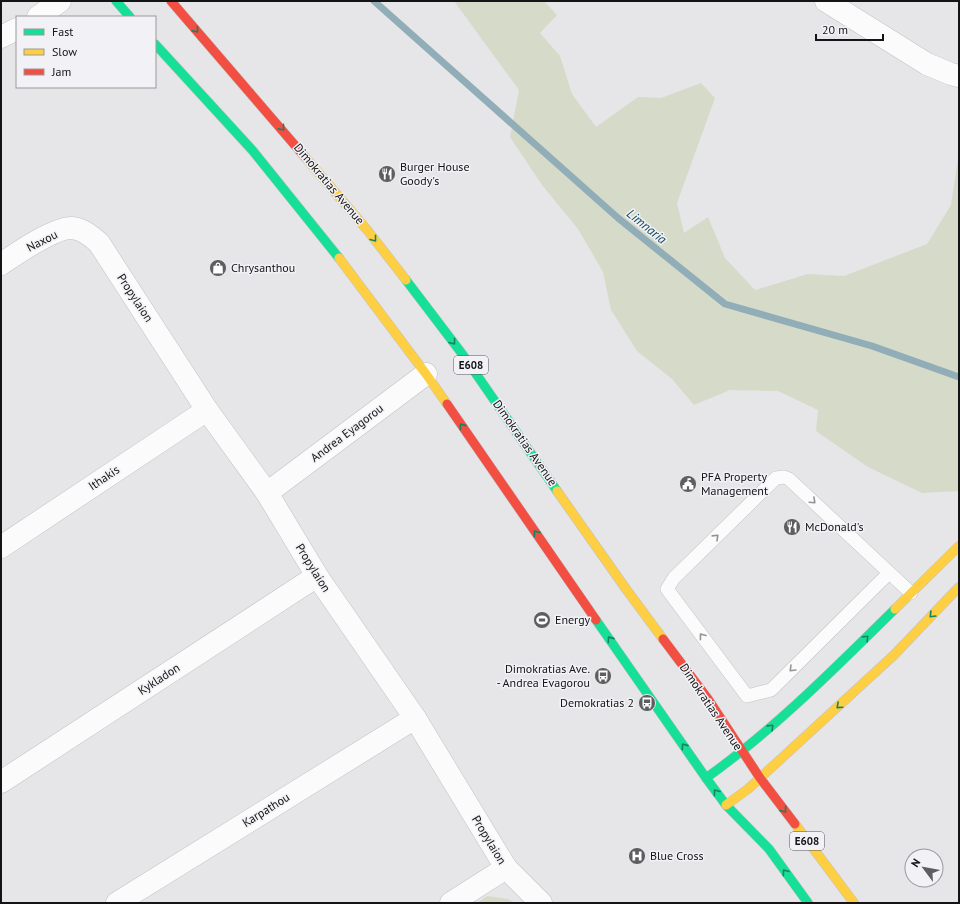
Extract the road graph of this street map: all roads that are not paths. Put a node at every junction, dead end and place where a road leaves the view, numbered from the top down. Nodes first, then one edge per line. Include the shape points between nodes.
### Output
1 (60, 1) edge
2 (116, 1) edge
3 (171, 1) edge
4 (826, 1) edge
5 (39, 16) edge
6 (129, 16) edge
7 (16, 30) edge
8 (1, 37) edge
9 (156, 45) edge
10 (959, 76) edge
11 (86, 232) joint
12 (1, 264) edge
13 (426, 374) junction
14 (208, 410) junction
15 (267, 493) junction
16 (959, 546) edge
17 (1, 547) edge
18 (890, 574) junction
19 (317, 576) junction
20 (959, 587) edge
21 (911, 593) junction
22 (415, 718) junction
23 (742, 752) junction
24 (706, 778) junction
25 (760, 778) junction
26 (1, 782) edge
27 (726, 805) junction
28 (506, 868) junction
29 (806, 901) edge
30 (117, 903) edge
31 (451, 903) edge
32 (541, 903) edge
33 (854, 903) edge

1 - 5 street
2 - 6 main road
3 -> 23 main road, Dimokratias Avenue / E608 via 368,231 459,348 626,589 708,699
4 - 10 street via 927,64
7 - 8 street
9 - 13 main road, E608 via 253,151 349,270
11 - 12 street, Naxou via 72,228 56,232
11 - 14 street, Propylaion via 99,242
13 - 15 street, Andrea Eyagorou
24 -> 13 main road, E608
14 - 15 street, Propylaion
14 - 17 street, Ithakis
15 - 19 street, Propylaion
16 - 21 main road
18 -> 18 lane via 772,690 747,696 667,589 674,578 776,478 784,477
18 - 21 lane
19 - 22 street, Propylaion
19 - 26 street, Kykladon
20 -> 25 main road via 894,655
23 -> 21 main road via 844,660
22 - 28 street, Propylaion
22 - 30 street, Karpathou
23 - 24 main road
23 - 25 main road, Dimokratias Avenue / E608
27 -> 24 main road, E608
25 - 27 main road
25 -> 33 main road, Dimokratias Avenue / E608
29 -> 27 main road, E608 via 769,849
28 - 31 street
28 - 32 street, Propylaion

